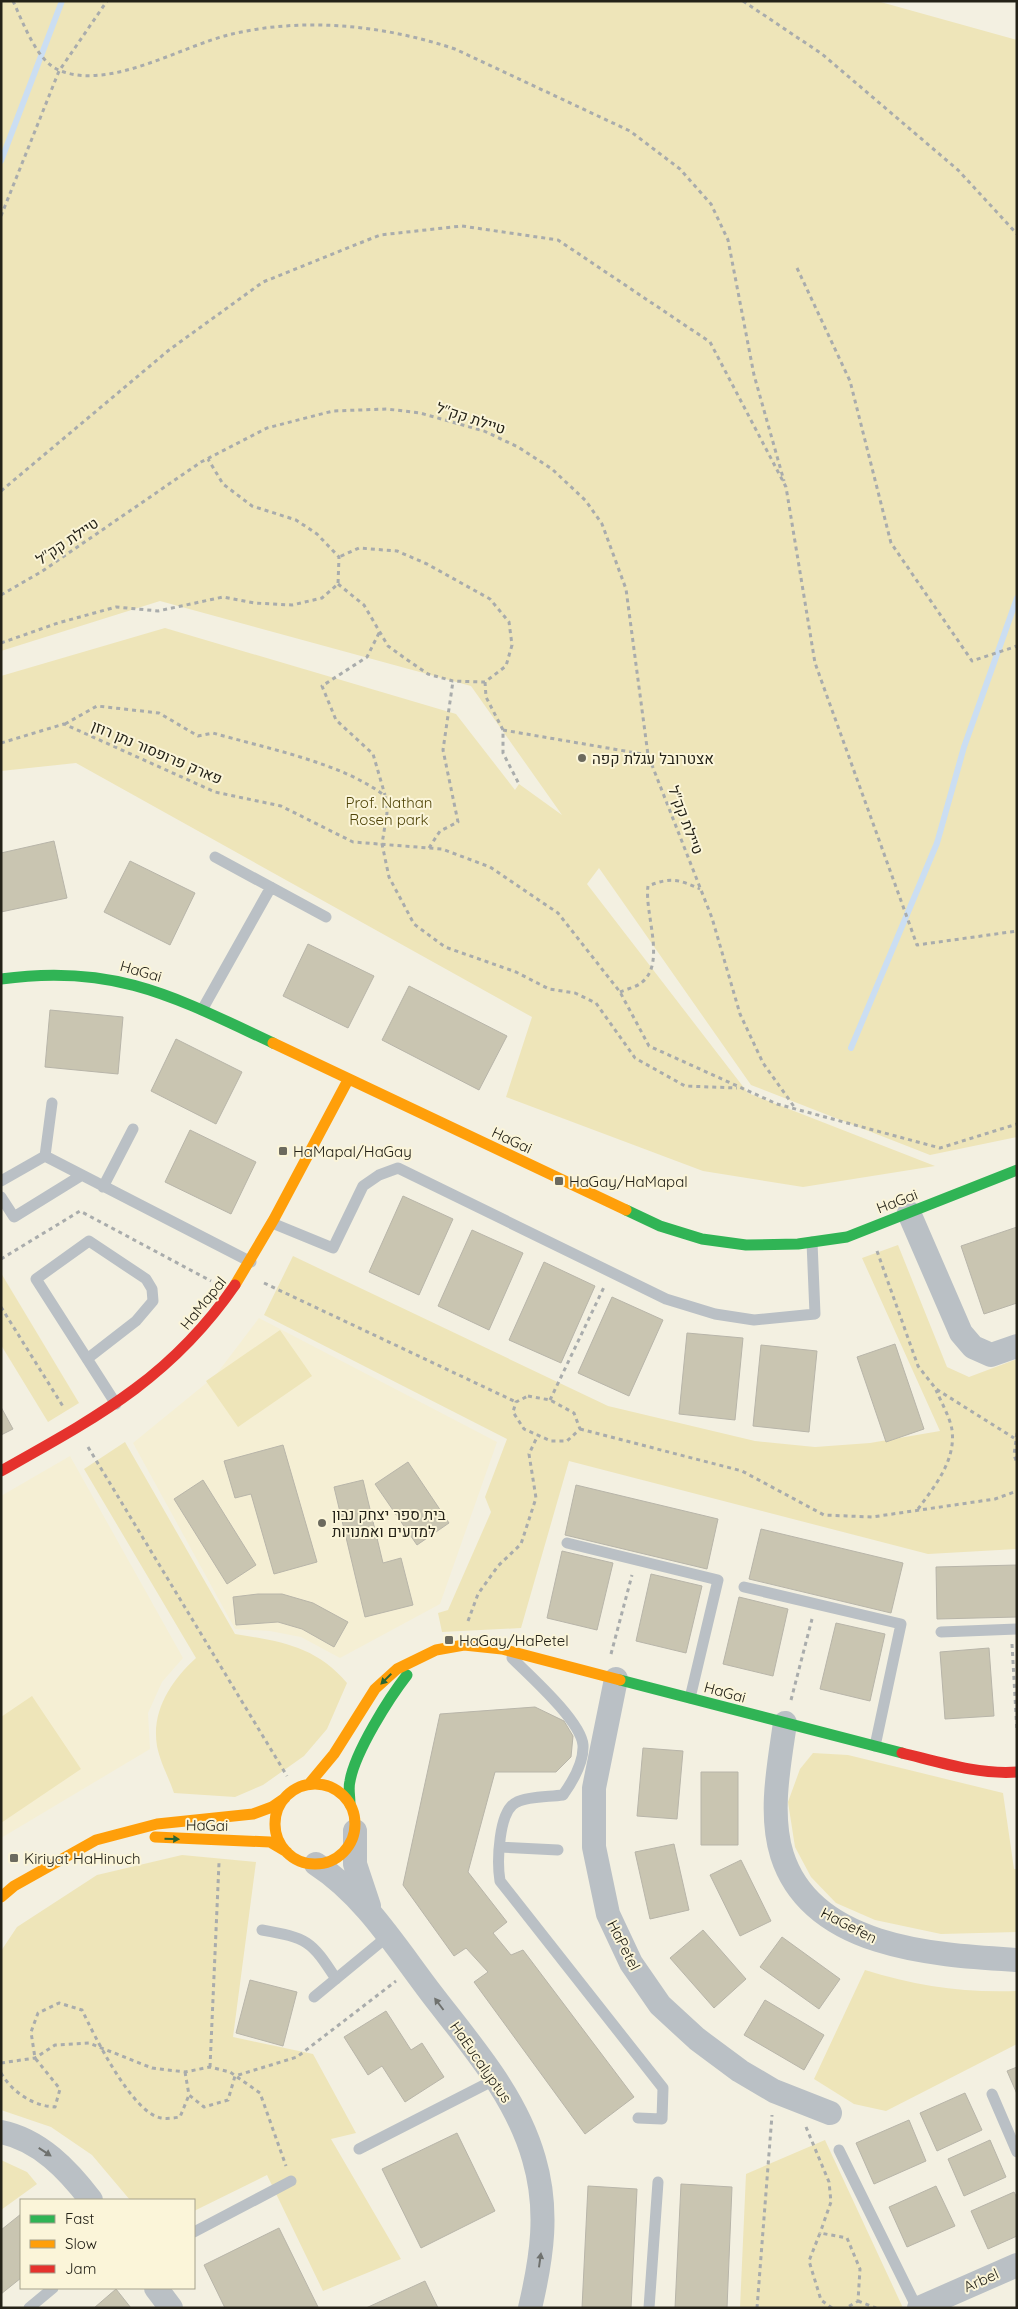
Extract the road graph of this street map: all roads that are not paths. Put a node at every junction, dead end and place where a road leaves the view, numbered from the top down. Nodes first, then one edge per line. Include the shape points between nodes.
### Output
1 (215, 857) dead end
2 (271, 887) junction
3 (326, 917) dead end
4 (1, 979) edge
5 (202, 1010) junction
6 (348, 1080) junction
7 (52, 1102) dead end
8 (133, 1130) dead end
9 (44, 1156) junction
10 (1017, 1170) edge
11 (82, 1175) junction
12 (1, 1181) edge
13 (103, 1187) junction
14 (1, 1197) edge
15 (909, 1213) junction
16 (272, 1223) junction
17 (812, 1242) junction
18 (251, 1262) junction
19 (1017, 1346) edge
20 (87, 1359) junction
21 (116, 1404) junction
22 (1, 1471) edge
23 (567, 1543) dead end
24 (744, 1588) dead end
25 (1014, 1629) edge
26 (941, 1632) dead end
27 (502, 1649) junction
28 (427, 1654) junction
29 (611, 1677) junction
30 (690, 1698) junction
31 (785, 1723) junction
32 (875, 1746) junction
33 (1017, 1772) edge
34 (309, 1784) junction
35 (285, 1798) junction
36 (350, 1804) junction
37 (355, 1831) junction
38 (124, 1834) junction
39 (500, 1847) junction
40 (558, 1850) dead end
41 (287, 1852) junction
42 (316, 1864) junction
43 (1, 1897) edge
44 (262, 1930) dead end
45 (383, 1930) junction
46 (1017, 1960) edge
47 (336, 1979) junction
48 (314, 1997) dead end
49 (496, 2079) junction
50 (992, 2094) dead end
51 (830, 2113) dead end
52 (638, 2118) dead end
53 (1, 2132) edge
54 (359, 2149) dead end
55 (839, 2150) dead end
56 (1017, 2152) edge
57 (291, 2181) road end
58 (658, 2182) dead end
59 (90, 2199) edge
60 (195, 2231) edge
61 (1017, 2265) edge
62 (52, 2289) edge
63 (157, 2289) edge
64 (29, 2308) edge
65 (171, 2308) edge
66 (530, 2308) edge
67 (649, 2308) edge
68 (918, 2308) edge

1 - 2 lane
2 - 3 lane
2 - 5 lane
4 - 5 street, HaGai via 48,973 100,976 152,988
5 - 6 street, HaGai
6 - 16 street, HaMapal
6 - 17 street, HaGai via 660,1226 702,1239 746,1246
7 - 9 lane
8 - 13 lane
9 - 11 lane
9 - 12 lane
10 - 15 street, HaGai
11 - 13 lane
11 - 14 lane via 14,1216
13 - 18 lane
15 - 17 street, HaGai via 847,1237
15 - 19 street via 961,1333 973,1347 991,1355
16 - 17 lane via 332,1248 363,1186 398,1168 666,1299 715,1314 754,1320 815,1314
16 - 18 street, HaMapal
18 - 21 street, HaMapal via 194,1339 155,1375
20 - 20 lane via 136,1321 153,1301 152,1289 146,1279 89,1241 36,1279
20 - 21 lane
21 - 22 street, HaMapal
23 - 30 lane via 718,1580
24 - 32 lane via 901,1624
25 - 26 lane
27 - 28 street, HaGai via 464,1645
27 - 29 street, HaGai
27 - 39 lane via 569,1717 583,1744 576,1778 563,1795 517,1801 509,1807
28 -> 34 street, HaGai via 408,1661 389,1675 368,1698 328,1764
28 - 36 street via 400,1682 384,1709 350,1781
29 - 30 street, HaGai
29 - 51 street, HaPetel via 594,1788 594,1848 608,1914 631,1963 660,2005 697,2039 740,2071 784,2096
30 - 31 street, HaGai
31 - 32 street, HaGai
31 - 46 street, HaGefen via 777,1775 777,1821 782,1855 796,1884 818,1910 891,1945 945,1956
32 - 33 street, HaGai via 954,1766
34 - 35 street via 295,1789
34 - 36 street via 332,1788
35 - 38 street, HaGai via 253,1814 157,1824
35 - 41 street via 278,1808 276,1832
36 - 37 street via 355,1817
37 - 42 street via 352,1841 337,1858
37 - 45 street, HaEucalyptus via 355,1864 364,1896
38 -> 41 street, HaGai via 270,1842
38 - 43 street, HaGai via 96,1840 14,1886
39 - 40 lane
39 - 52 lane via 497,1866 500,1881 663,2088 662,2119
41 - 42 street via 296,1859
42 - 45 street, HaEucalyptus via 337,1878
44 - 47 lane via 299,1936 320,1954
45 - 47 lane
49 -> 45 street, HaEucalyptus
47 - 48 lane
49 - 54 lane
66 -> 49 street, HaEucalyptus via 541,2260 543,2207 534,2159 518,2118
50 - 56 lane
53 -> 59 street via 25,2139 55,2159
55 - 68 lane
57 - 60 lane
58 - 67 lane
61 - 68 street, Arbel
62 - 64 lane
63 - 65 street

